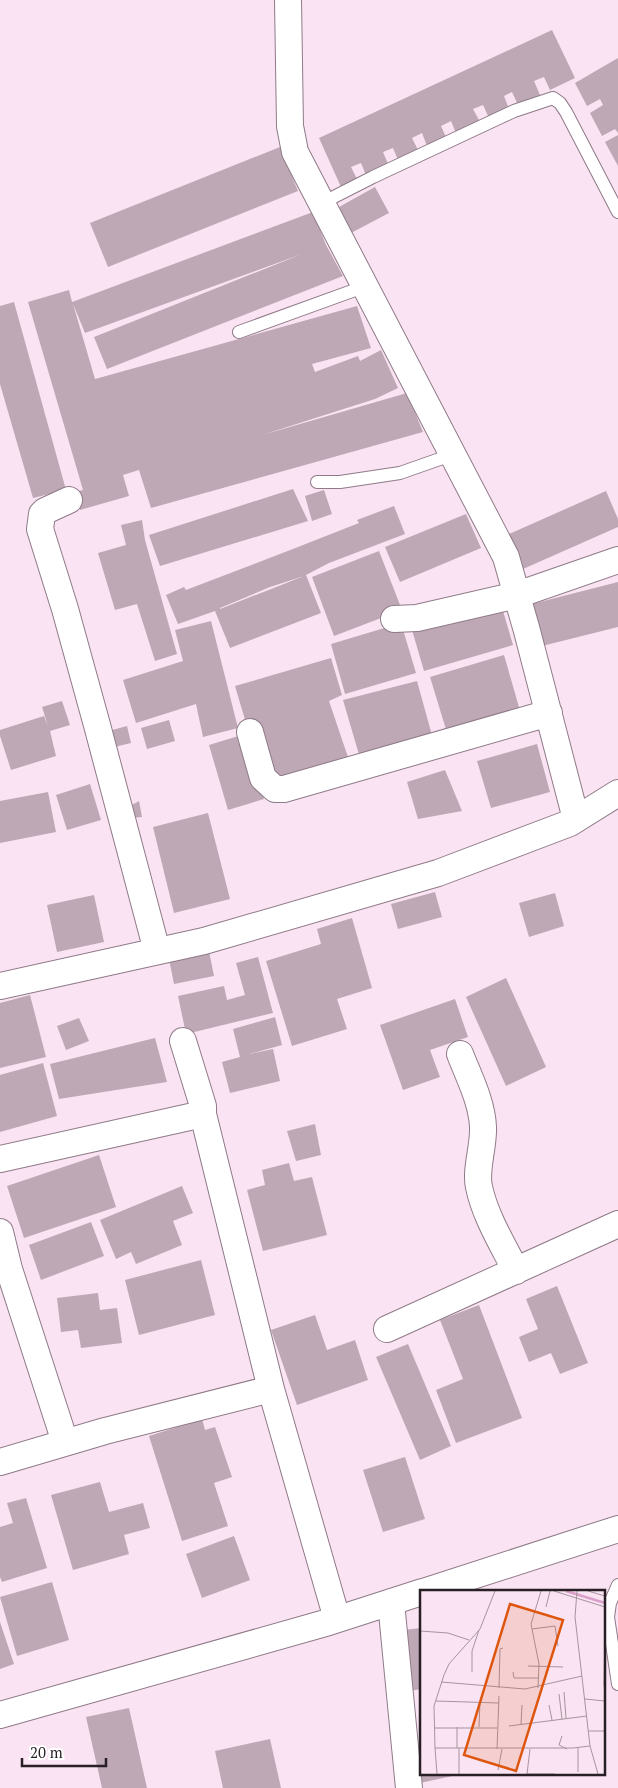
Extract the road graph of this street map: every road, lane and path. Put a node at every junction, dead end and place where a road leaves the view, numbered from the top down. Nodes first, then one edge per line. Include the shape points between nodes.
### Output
1 (288, 0) edge
2 (322, 203) junction
3 (618, 212) edge
4 (366, 286) junction
5 (239, 332) dead end
6 (454, 454) junction
7 (317, 482) dead end
8 (69, 500) dead end
9 (618, 560) edge
10 (517, 595) junction
11 (394, 619) dead end
12 (549, 713) junction
13 (250, 732) dead end
14 (618, 793) edge
15 (576, 819) junction
16 (157, 951) junction
17 (0, 986) edge
18 (183, 1041) dead end
19 (460, 1054) dead end
20 (203, 1114) junction
21 (0, 1159) edge
22 (618, 1224) edge
23 (0, 1232) edge
24 (516, 1271) junction
25 (387, 1329) dead end
26 (270, 1389) junction
27 (65, 1442) junction
28 (0, 1462) edge
29 (618, 1529) edge
30 (618, 1585) edge
31 (428, 1590) edge
32 (420, 1593) edge
33 (391, 1602) junction
34 (337, 1619) junction
35 (618, 1684) edge
36 (0, 1715) edge
37 (409, 1788) edge

1 - 2 street via 290,126 295,152
2 - 3 lane via 480,126 553,98 566,112
2 - 4 street
4 - 5 lane
4 - 6 street
6 - 7 lane via 400,473
6 - 10 street via 506,557
8 - 16 street via 42,514 40,529 65,609
9 - 10 street
10 - 11 street via 417,618
10 - 12 street
12 - 13 street via 284,789 275,789 263,778
12 - 15 street
14 - 15 street
15 - 16 street via 438,873 204,941
16 - 17 street
18 - 20 street
19 - 24 street via 483,1126 478,1187
20 - 21 street
20 - 26 street
22 - 24 street
23 - 27 street
24 - 25 street
26 - 27 street
26 - 34 street
27 - 28 street
29 - 31 street
30 - 35 lane via 608,1617
32 - 33 street
33 - 34 street
33 - 37 street
34 - 36 street

